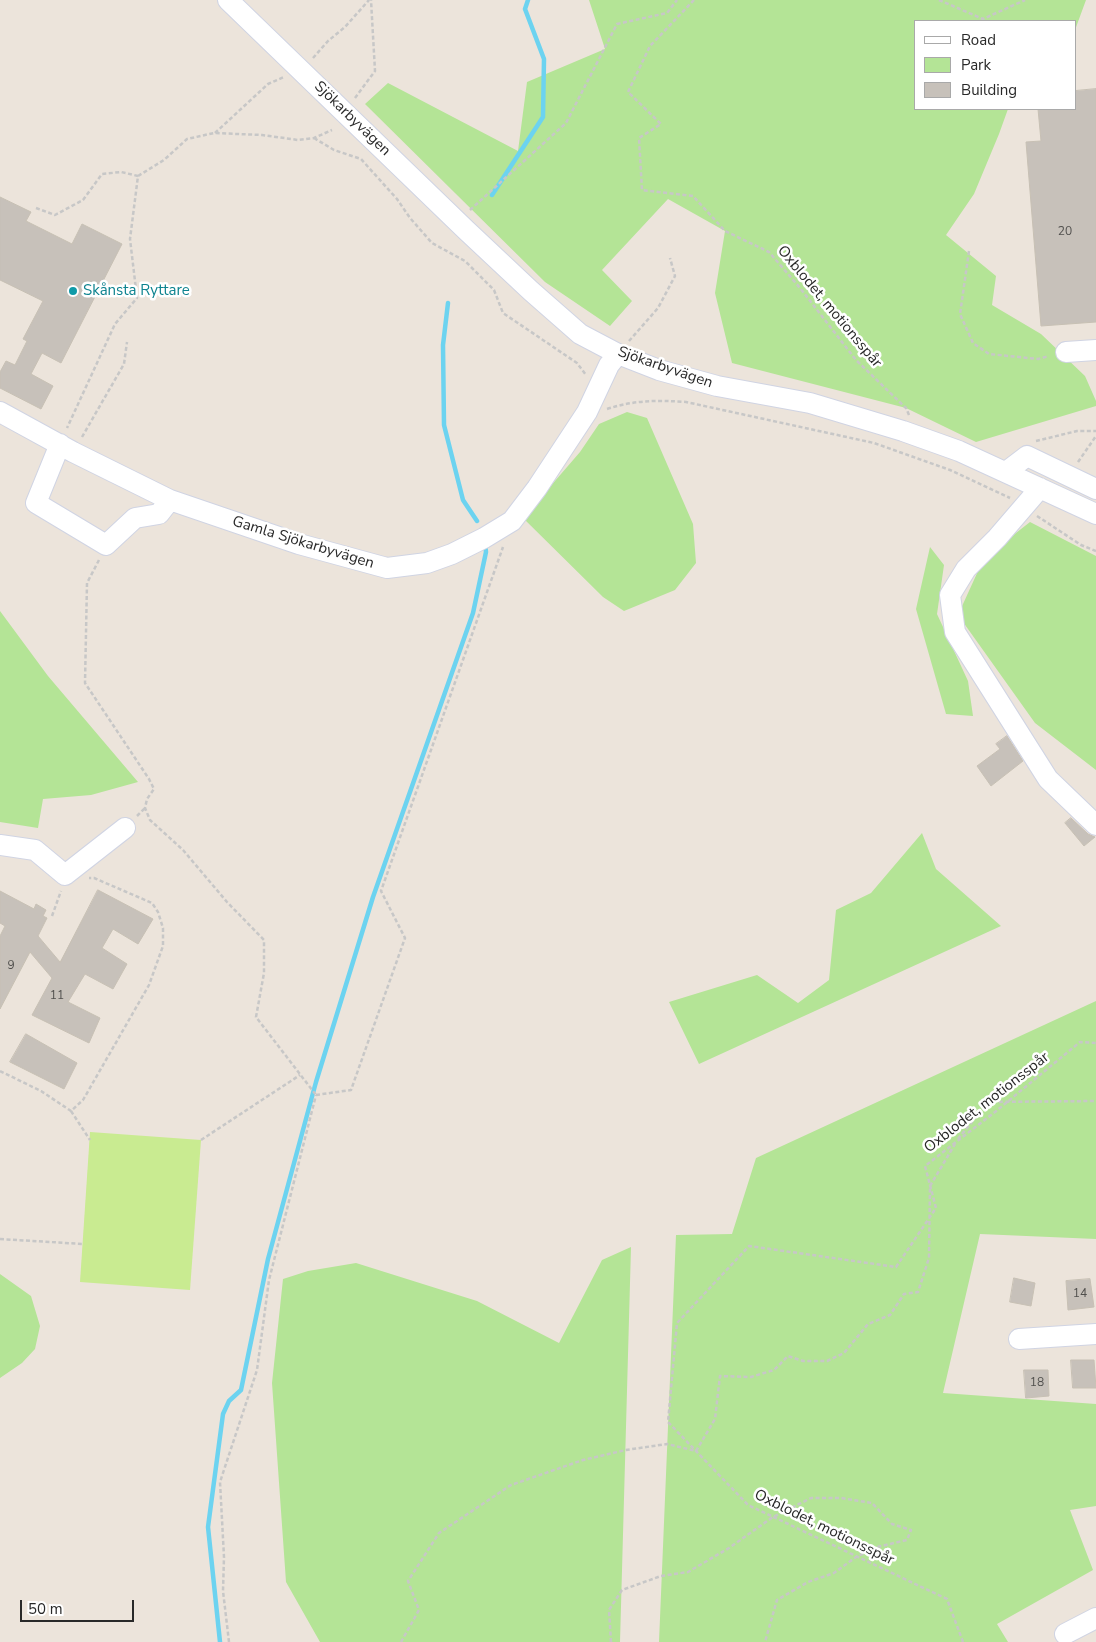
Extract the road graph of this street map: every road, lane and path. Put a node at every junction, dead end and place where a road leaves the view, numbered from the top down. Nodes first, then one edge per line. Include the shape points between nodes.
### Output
1 (228, 0) edge
2 (370, 0) edge
3 (677, 0) edge
4 (694, 0) edge
5 (940, 0) edge
6 (1025, 0) edge
7 (302, 70) junction
8 (351, 103) dead end
9 (332, 130) dead end
10 (214, 133) junction
11 (314, 138) junction
12 (138, 176) junction
13 (36, 208) dead end
14 (466, 230) junction
15 (969, 251) dead end
16 (670, 258) dead end
17 (465, 261) junction
18 (127, 342) dead end
19 (1096, 350) edge
20 (1066, 352) joint
21 (618, 354) junction
22 (598, 388) junction
23 (0, 412) edge
24 (587, 412) junction
25 (912, 421) dead end
26 (1096, 436) edge
27 (66, 448) junction
28 (950, 470) dead end
29 (1006, 472) junction
30 (1069, 475) junction
31 (1040, 488) junction
32 (1096, 489) edge
33 (170, 500) junction
34 (1096, 514) edge
35 (512, 521) junction
36 (106, 545) junction
37 (1096, 826) edge
38 (125, 828) dead end
39 (0, 845) edge
40 (65, 873) junction
41 (52, 916) dead end
42 (1096, 1043) edge
43 (0, 1071) edge
44 (300, 1075) junction
45 (316, 1094) junction
46 (1096, 1101) edge
47 (1007, 1102) junction
48 (71, 1111) junction
49 (90, 1140) dead end
50 (201, 1140) dead end
51 (956, 1142) junction
52 (930, 1186) junction
53 (930, 1216) junction
54 (0, 1239) edge
55 (82, 1244) dead end
56 (1096, 1334) edge
57 (1019, 1339) dead end
58 (696, 1451) junction
59 (773, 1517) junction
60 (856, 1556) junction
61 (1096, 1618) edge
62 (1064, 1634) dead end
63 (229, 1642) edge
64 (401, 1642) edge
65 (611, 1642) edge
66 (765, 1642) edge
67 (963, 1642) edge

1 - 7 street, Sjökarbyvägen
2 - 7 path
2 - 8 path via 375,71
3 - 14 path via 667,13 616,24 566,123 470,208
4 - 25 path, Oxblodet, motionsspår via 650,46 628,92 662,124 639,138 642,190 692,196 725,231 769,252 856,360 906,408
5 - 6 path via 983,20
7 - 10 path via 268,84
7 - 14 street, Sjökarbyvägen
9 - 11 path
10 - 11 path via 298,140
10 - 12 path via 187,139 164,160
11 - 17 path via 334,150 360,159 432,243
12 - 13 path via 121,172 102,174 83,200 55,215
12 - 27 path via 130,239 137,298 115,324
14 - 17 path
14 - 21 street, Sjökarbyvägen via 580,334
15 - 20 path via 960,314 973,343 989,354 1038,359
16 - 21 path via 675,276 658,308
17 - 22 path via 494,290 503,312 577,363
18 - 27 path via 124,364
19 - 20 street
21 - 22 street, Gamla Sjökarbyvägen
21 - 29 street, Sjökarbyvägen via 659,370 717,386 810,404 903,431
22 - 24 street, Gamla Sjökarbyvägen
23 - 27 street, Gamla Sjökarbyvägen
24 - 28 path via 596,413 625,403 654,400 686,402 874,443
24 - 35 street, Gamla Sjökarbyvägen
26 - 30 path
27 - 33 street, Gamla Sjökarbyvägen
27 - 36 street via 36,503
29 - 30 street via 1027,456
29 - 31 street, Sjökarbyvägen
30 - 32 street
31 - 34 street, Sjökarbyvägen
31 - 37 street via 998,538 966,569 950,595 954,632 1048,779
33 - 35 street, Gamla Sjökarbyvägen via 299,544 387,568 428,563 452,554
33 - 36 street via 159,514 135,518
35 - 45 path via 381,891 405,938 350,1090
36 - 44 path via 87,583 85,684 149,779 154,790 145,808 150,820 183,850 264,940 264,973 256,1017
38 - 40 street
39 - 40 street via 35,850
40 - 41 path
40 - 48 path via 94,878 152,903 164,928 163,946 148,985 83,1100
42 - 47 path, Oxblodet, motionsspår via 1080,1042
43 - 48 path via 41,1091
44 - 45 path
44 - 50 path
45 - 63 path via 269,1280 257,1370 220,1482 223,1591
46 - 47 path
47 - 51 path, Oxblodet, motionsspår
47 - 51 path via 988,1102
48 - 49 path
51 - 52 path
51 - 52 path, Oxblodet, motionsspår via 925,1166
52 - 53 path
52 - 53 path, Oxblodet, motionsspår via 936,1208
53 - 58 path via 929,1258 918,1292 904,1294 890,1316 868,1324 844,1353 826,1361 803,1361 788,1356 774,1370 751,1378 720,1376 715,1419
53 - 58 path, Oxblodet, motionsspår via 896,1267 749,1246 677,1323 668,1422
54 - 55 path
56 - 57 street
58 - 59 path, Oxblodet, motionsspår via 748,1506
58 - 64 path via 667,1444 626,1450 583,1460 511,1484 439,1532 408,1581 419,1610
59 - 60 path, Oxblodet, motionsspår
59 - 60 path via 812,1498 841,1498 872,1503 892,1524 911,1530 907,1540
59 - 65 path via 688,1572 661,1576 622,1590 609,1610
60 - 66 path via 834,1573 808,1582 778,1600
60 - 67 path, Oxblodet, motionsspår via 947,1599
61 - 62 street

